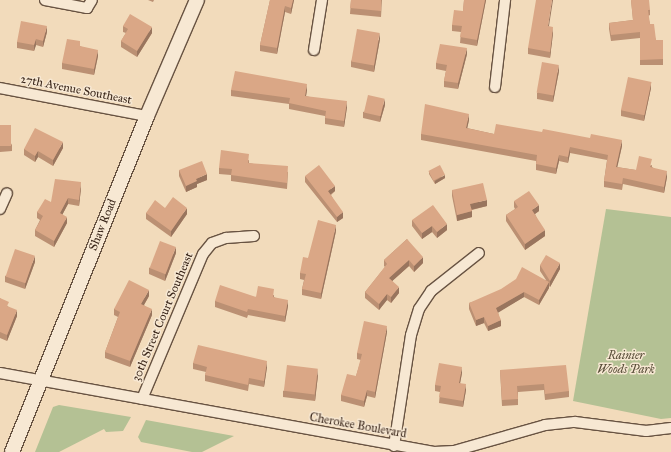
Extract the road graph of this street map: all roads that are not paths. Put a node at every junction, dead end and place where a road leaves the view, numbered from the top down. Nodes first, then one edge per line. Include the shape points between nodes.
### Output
1 (45, 0) edge
2 (197, 0) edge
3 (322, 0) edge
4 (506, 0) edge
5 (89, 4) edge
6 (314, 50) dead end
7 (495, 87) dead end
8 (0, 88) edge
9 (147, 116) junction
10 (7, 193) dead end
11 (0, 209) edge
12 (254, 236) dead end
13 (479, 253) dead end
14 (0, 373) edge
15 (41, 380) junction
16 (142, 399) junction
17 (671, 428) edge
18 (394, 446) junction
19 (12, 452) edge

1 - 5 street
2 - 9 main road, Shaw Road
3 - 6 street
4 - 7 street
8 - 9 street, 27th Avenue Southeast
9 - 15 main road, Shaw Road
10 - 11 street
12 - 16 street, 30th Street Court Southeast via 226,238 212,243 203,254
13 - 18 street via 431,291 419,309 411,335
14 - 15 street, Cherokee Boulevard
15 - 16 street, Cherokee Boulevard
15 - 19 main road, Shaw Road
16 - 18 street, Cherokee Boulevard
17 - 18 street, Cherokee Boulevard via 646,431 575,422 545,425 454,451 434,452

